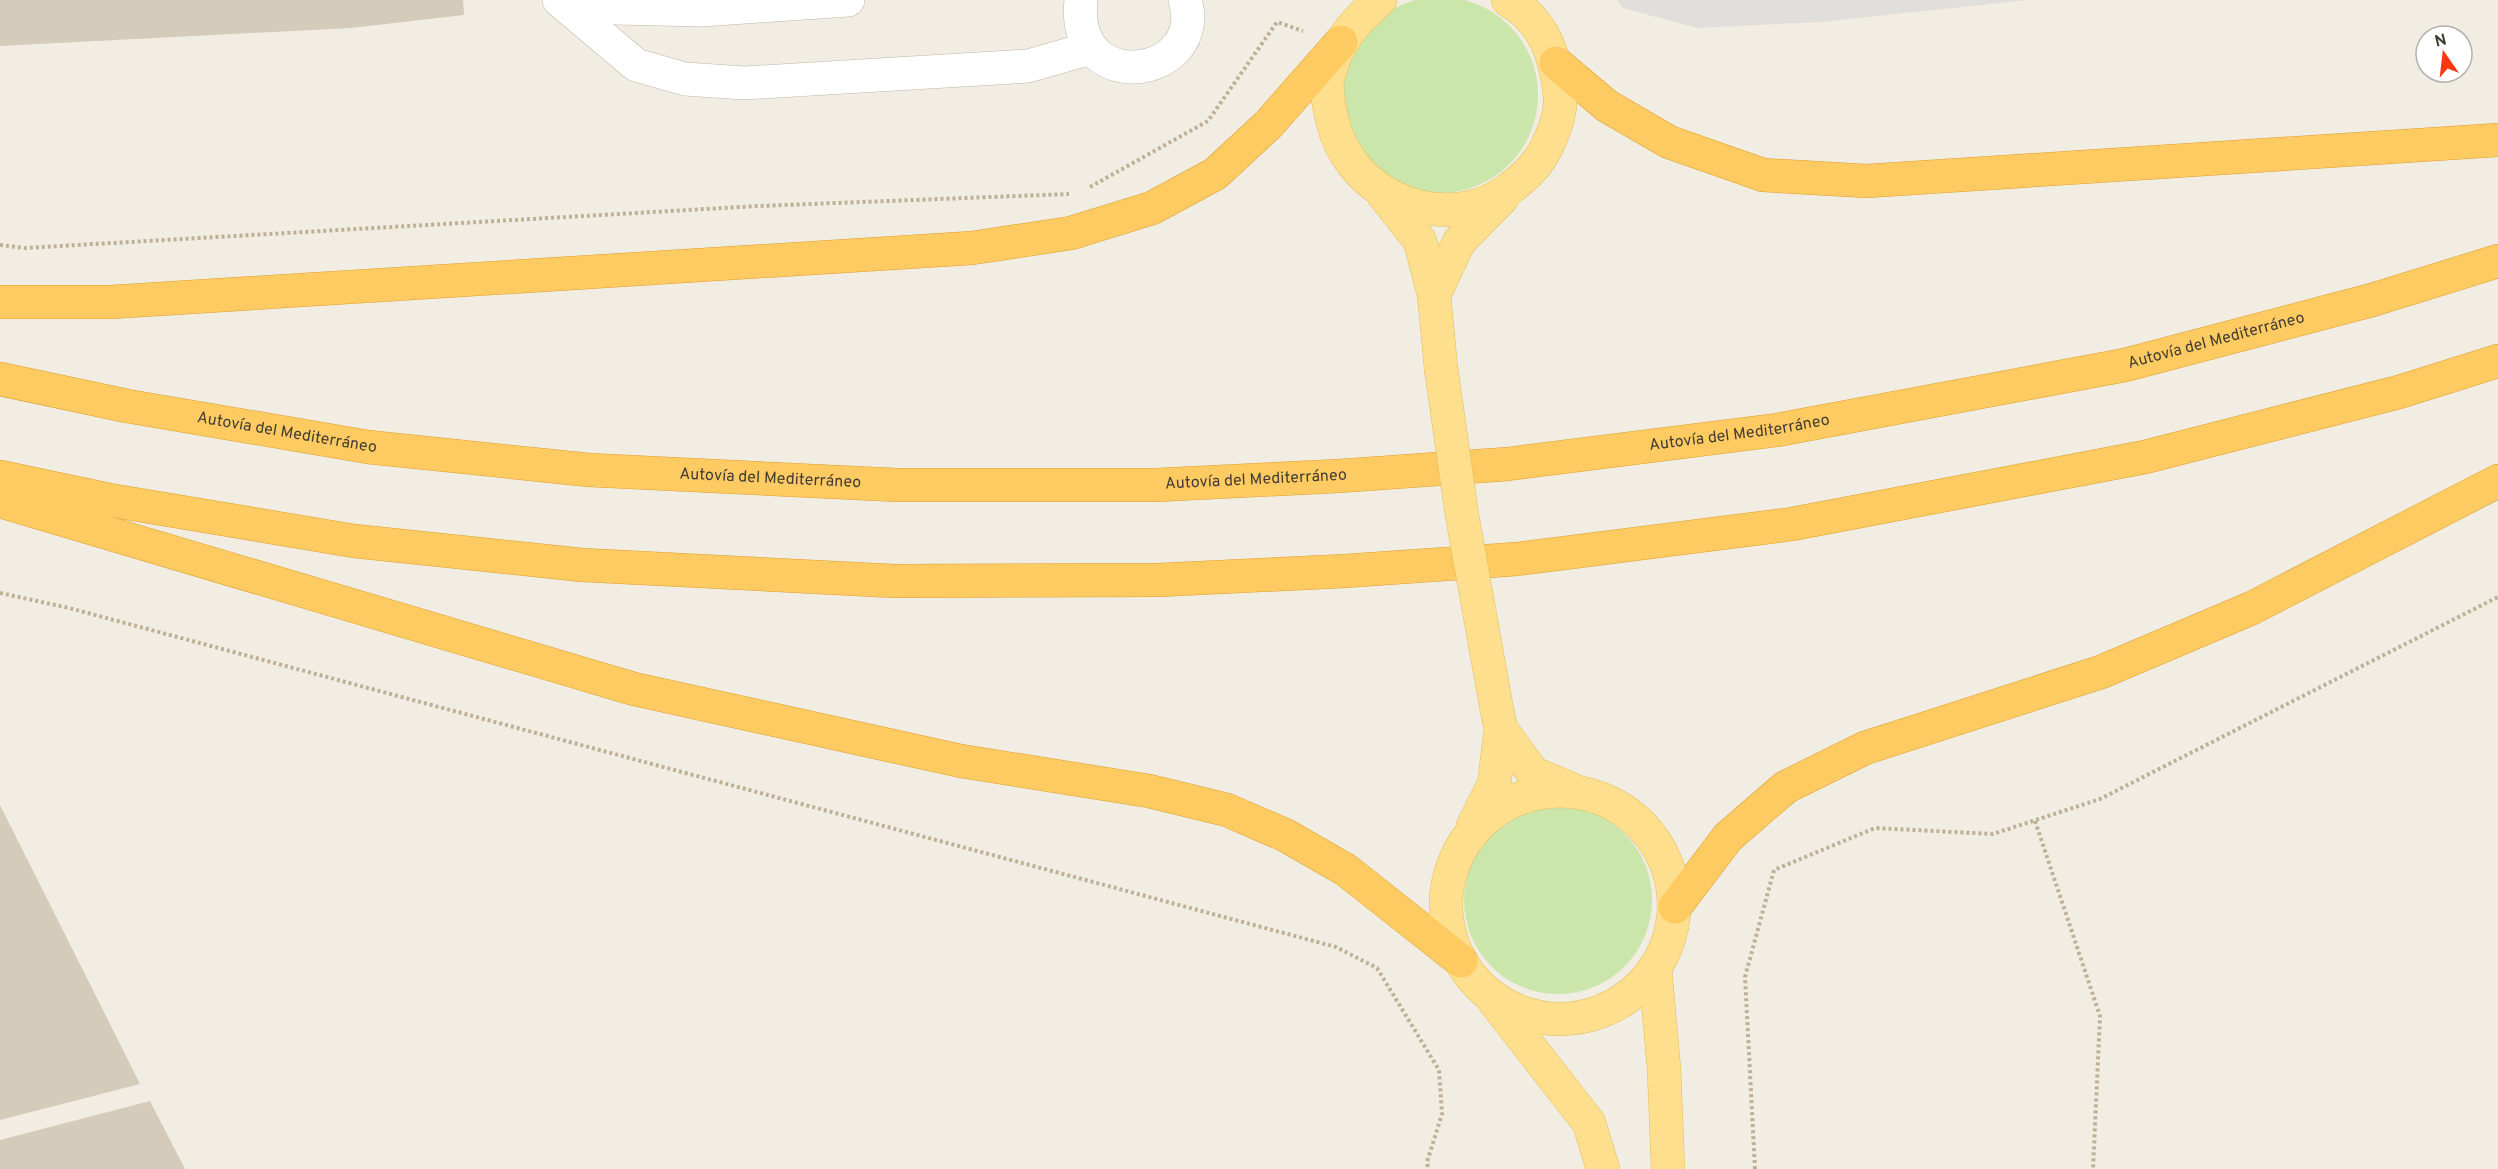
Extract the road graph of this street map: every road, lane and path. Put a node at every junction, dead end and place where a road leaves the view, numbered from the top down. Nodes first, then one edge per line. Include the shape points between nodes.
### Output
1 (560, 0) edge
2 (848, 0) edge
3 (1082, 0) edge
4 (1185, 0) edge
5 (1515, 2) edge
6 (1359, 16) edge
7 (1091, 48) junction
8 (1556, 63) junction
9 (2498, 140) edge
10 (1088, 188) dead end
11 (1508, 191) junction
12 (1382, 192) junction
13 (1078, 194) dead end
14 (0, 245) edge
15 (2498, 261) edge
16 (1434, 295) junction
17 (0, 302) edge
18 (2498, 361) edge
19 (0, 379) edge
20 (0, 477) edge
21 (2498, 481) edge
22 (0, 501) edge
23 (0, 593) edge
24 (2498, 597) edge
25 (1499, 717) junction
26 (1580, 792) junction
27 (2035, 821) junction
28 (1466, 840) junction
29 (1675, 907) junction
30 (1461, 961) junction
31 (1655, 968) junction
32 (1490, 995) junction
33 (1428, 1169) edge
34 (1603, 1169) edge
35 (1668, 1169) edge
36 (1755, 1169) edge
37 (2093, 1169) edge

1 - 2 lane via 616,8 701,10
1 - 7 lane via 636,65 684,79 744,83 1028,66
3 - 7 lane via 1083,33
4 - 7 lane via 1187,26 1180,43 1154,65 1119,67
5 - 8 main road via 1542,32
6 - 10 path via 1276,22 1208,121
6 - 12 main road via 1328,79 1329,103 1337,137 1355,169
6 - 17 highway via 1268,125 1215,174 1152,208 1071,233 972,248 111,302
8 - 9 highway via 1607,106 1669,142 1763,175 1867,181
8 - 11 main road via 1560,100 1553,135 1535,166
11 - 12 main road via 1478,205 1445,210 1412,206
11 - 16 main road via 1459,242
12 - 16 main road via 1420,241
13 - 14 path via 758,206 25,248
15 - 19 highway, Autovía del Mediterráneo via 2372,300 2125,364 1777,430 1508,464 1339,476 1168,484 897,485 589,470 368,447 127,406
16 - 25 main road, bridge via 1462,515
18 - 20 highway via 2398,392 2145,457 1792,524 1517,559 1170,580 894,581 582,565 354,541 109,500
21 - 29 highway via 2252,608 2101,672 1865,748 1786,787 1728,837
22 - 30 highway via 634,689 961,761 1149,791 1227,810 1286,835 1346,870
23 - 33 path via 69,608 1336,947 1377,968 1439,1070 1442,1114
24 - 27 path via 2100,799
25 - 26 main road via 1533,773
25 - 28 main road via 1494,784
26 - 28 main road via 1547,791 1516,800 1487,816
26 - 29 main road via 1611,802 1638,820 1658,845 1671,874
27 - 36 path via 1993,834 1875,828 1774,870 1746,977
27 - 37 path via 2100,1016
28 - 30 main road via 1451,869 1446,900 1449,932
29 - 31 main road via 1670,939
30 - 32 main road
31 - 32 main road via 1629,995 1596,1012 1578,1016 1559,1019 1522,1012
31 - 35 main road
32 - 34 main road via 1589,1123

